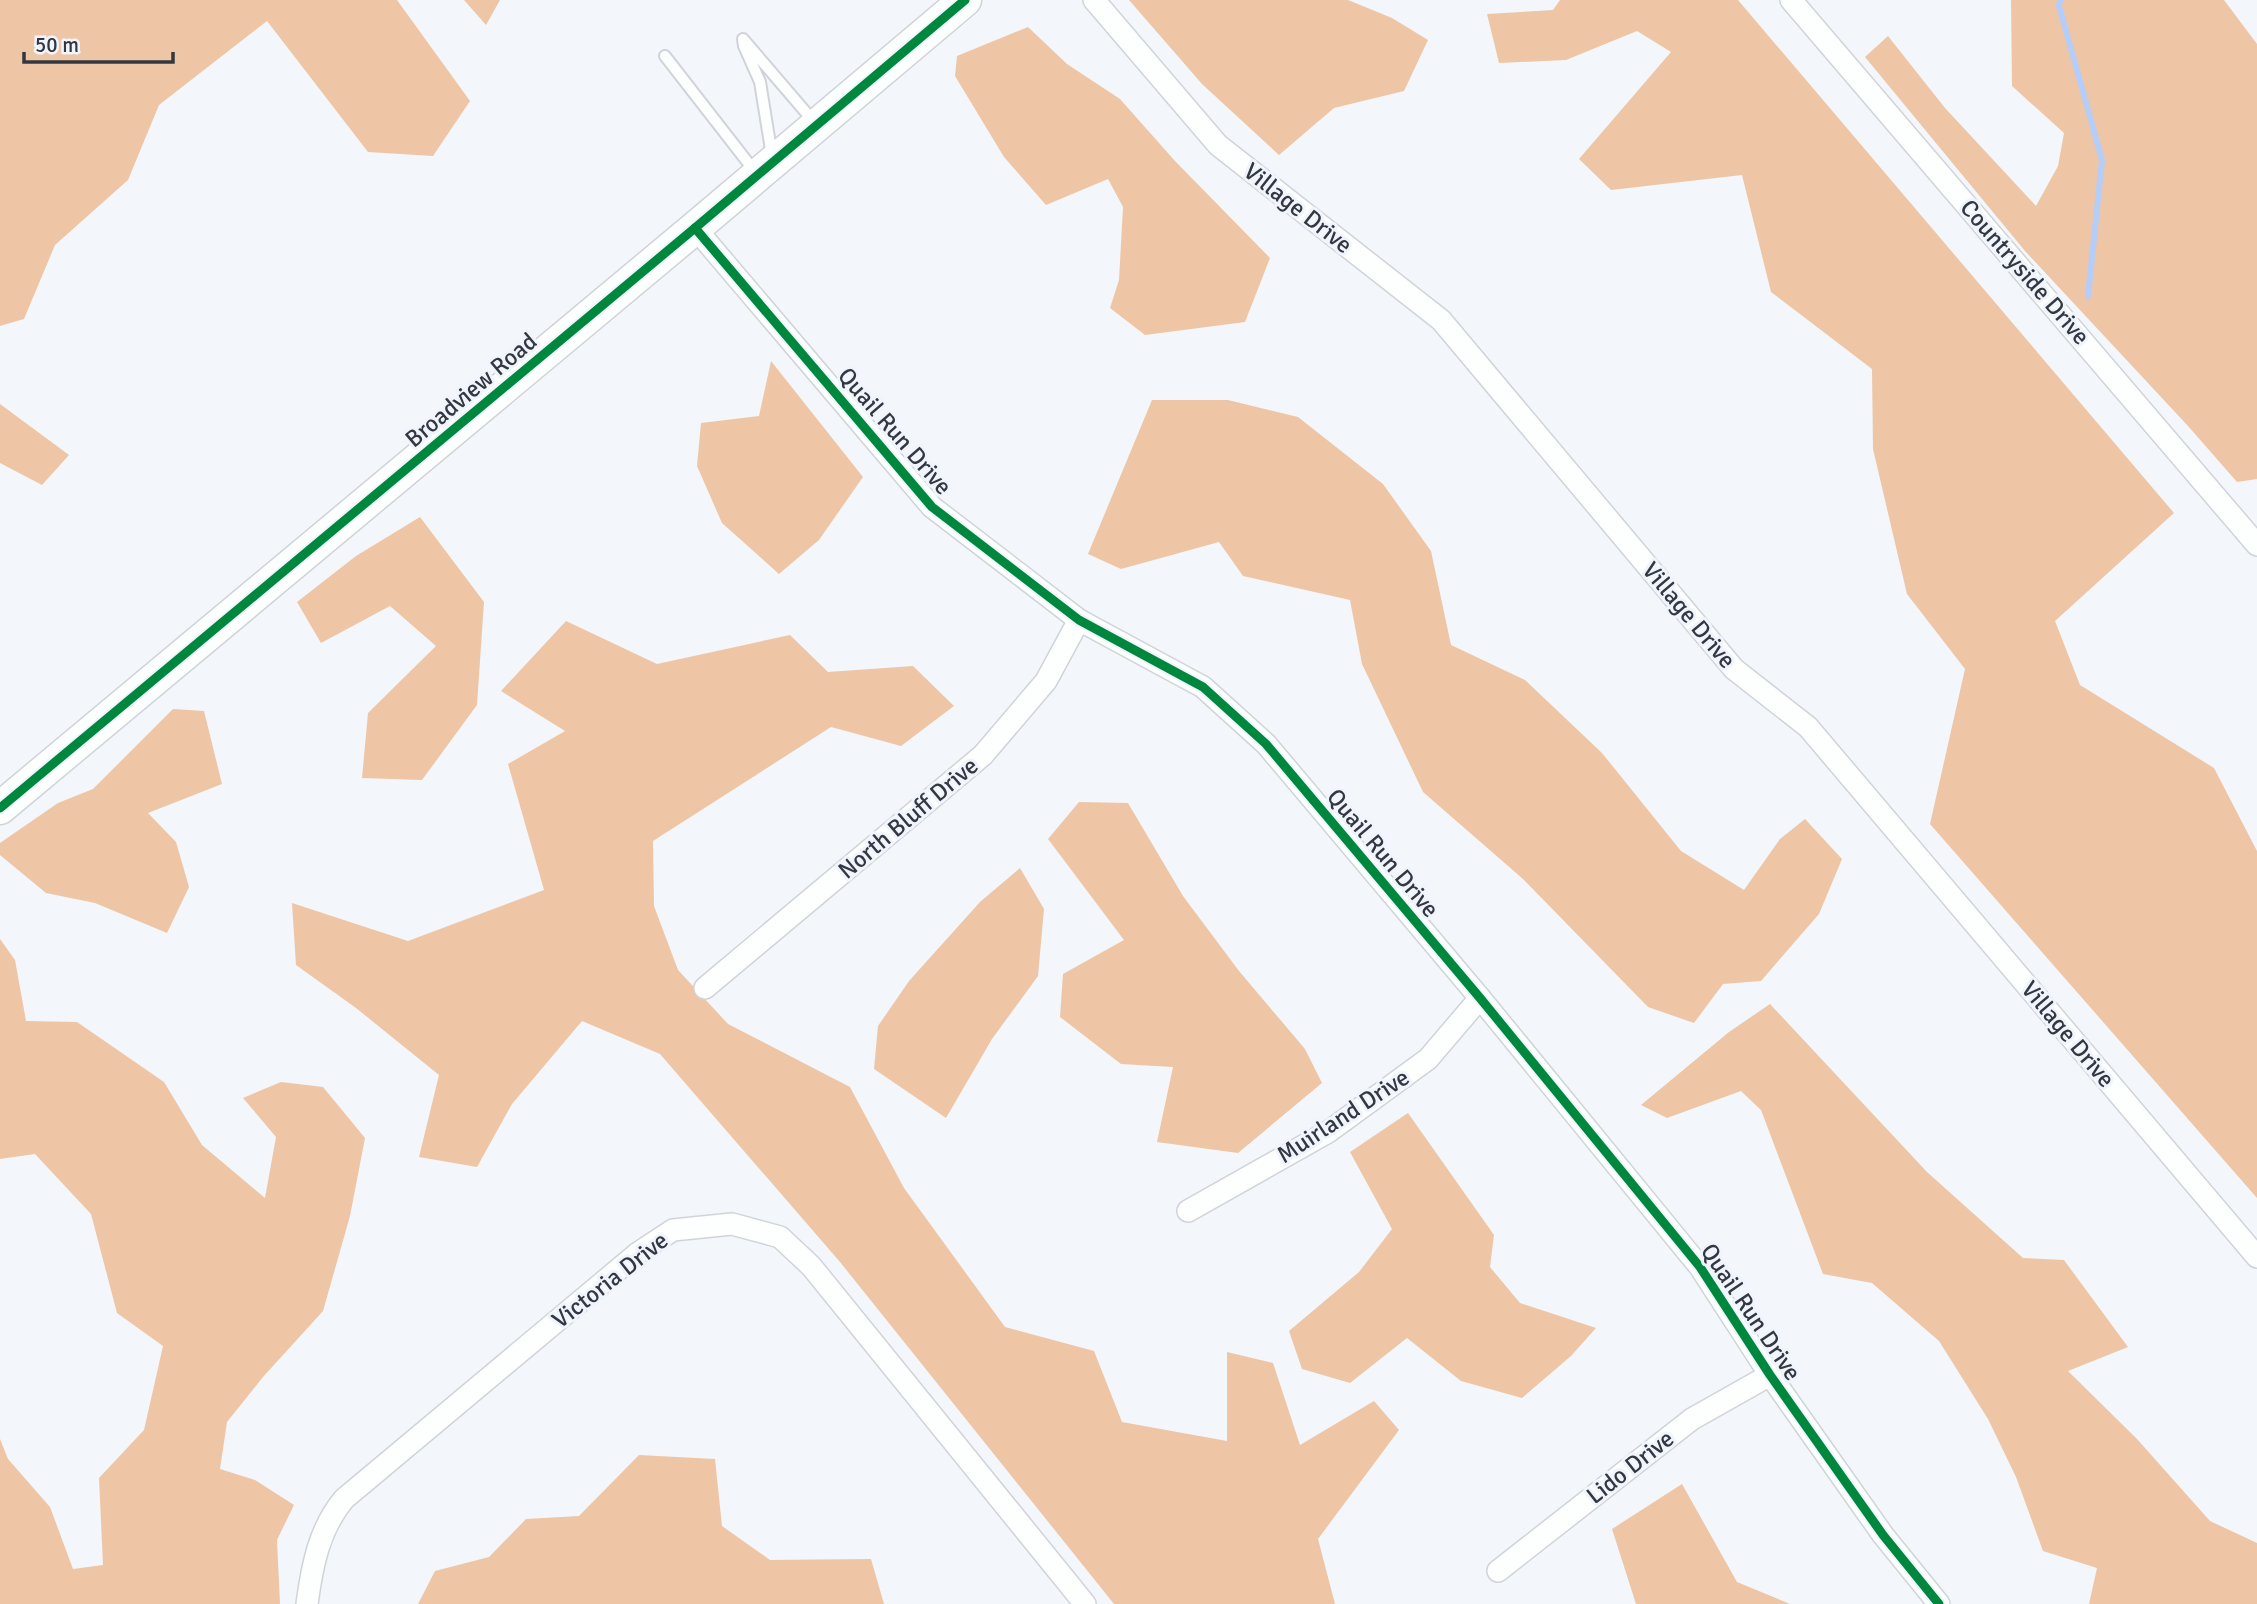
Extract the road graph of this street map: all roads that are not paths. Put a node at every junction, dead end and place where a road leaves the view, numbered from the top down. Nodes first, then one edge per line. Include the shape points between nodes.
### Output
1 (965, 0) edge
2 (1094, 0) edge
3 (1791, 0) edge
4 (665, 56) dead end
5 (817, 125) junction
6 (766, 169) junction
7 (695, 228) junction
8 (2257, 545) edge
9 (1079, 620) junction
10 (0, 808) edge
11 (705, 988) dead end
12 (1480, 998) junction
13 (1188, 1211) dead end
14 (2257, 1257) edge
15 (1770, 1375) junction
16 (1499, 1571) dead end
17 (307, 1604) edge
18 (1085, 1604) edge
19 (1939, 1604) edge

1 - 5 main road, Broadview Road
2 - 14 street, Village Drive via 1219,145 1441,320 1734,669 1808,727
3 - 8 street, Countryside Drive
4 - 6 lane
5 - 6 main road, Broadview Road
5 - 6 lane via 743,38 760,82
6 - 7 main road, Broadview Road
7 - 9 street, Quail Run Drive via 932,507
7 - 10 main road, Broadview Road
9 - 11 street, North Bluff Drive via 1046,681 983,755
9 - 12 street, Quail Run Drive via 1203,687 1266,744
12 - 13 street, Muirland Drive via 1428,1059 1328,1132
12 - 15 street, Quail Run Drive via 1700,1267
15 - 16 street, Lido Drive via 1692,1419
15 - 19 street, Quail Run Drive
17 - 18 street, Victoria Drive via 320,1541 344,1499 638,1253 673,1230 732,1224 780,1237 811,1266

